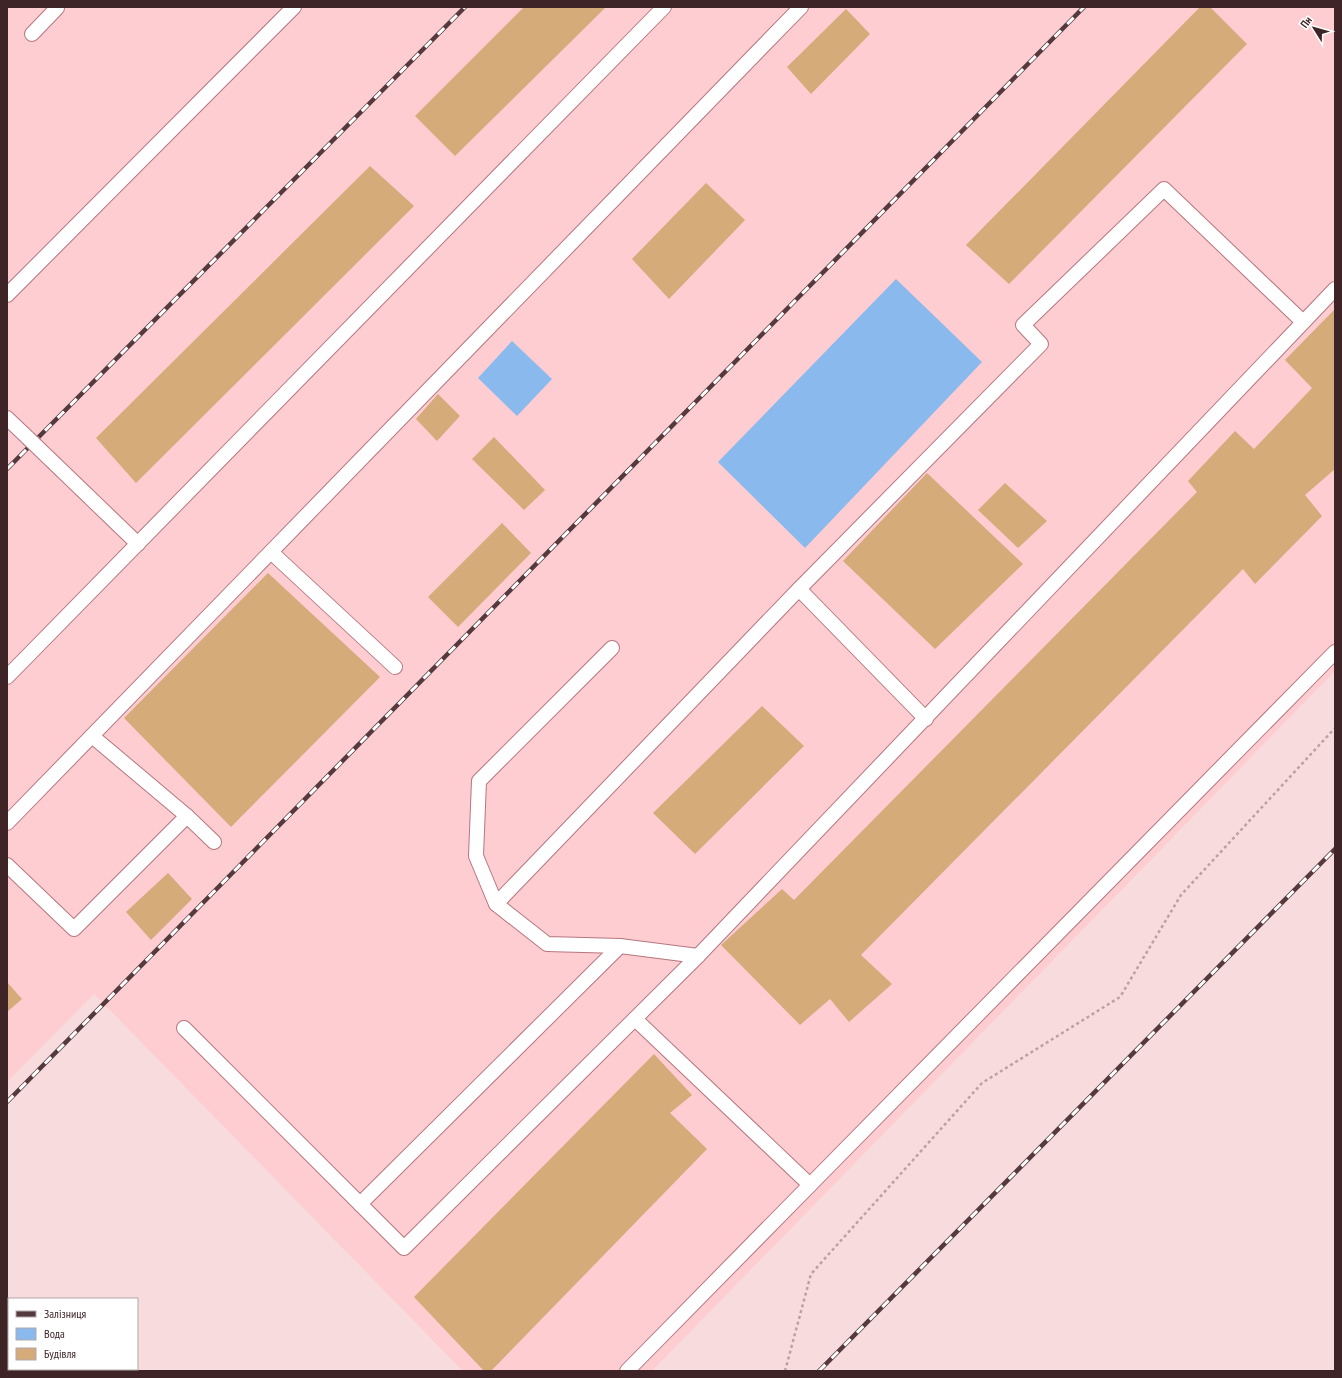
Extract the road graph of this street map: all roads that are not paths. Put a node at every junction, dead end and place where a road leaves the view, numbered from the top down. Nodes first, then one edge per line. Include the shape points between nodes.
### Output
1 (56, 7) edge
2 (294, 7) edge
3 (664, 7) edge
4 (801, 7) edge
5 (32, 34) dead end
6 (1335, 289) edge
7 (7, 295) edge
8 (1303, 322) junction
9 (7, 418) edge
10 (138, 544) junction
11 (271, 552) junction
12 (799, 589) junction
13 (612, 648) dead end
14 (1335, 652) edge
15 (395, 667) dead end
16 (7, 678) edge
17 (926, 719) junction
18 (92, 736) junction
19 (187, 816) junction
20 (7, 823) edge
21 (214, 842) dead end
22 (7, 865) edge
23 (496, 904) junction
24 (620, 946) junction
25 (698, 956) junction
26 (635, 1019) junction
27 (184, 1028) dead end
28 (810, 1185) junction
29 (360, 1204) junction
30 (627, 1371) edge

1 - 5 lane
2 - 7 lane
3 - 10 lane
4 - 11 lane
6 - 8 lane
8 - 12 lane via 1164,189 1023,325 1041,344
8 - 17 lane
9 - 10 lane, bridge
10 - 16 lane
11 - 15 lane
11 - 18 lane
12 - 17 lane
12 - 23 lane
13 - 23 lane via 479,781 476,856
14 - 28 lane
17 - 25 lane
18 - 19 lane
18 - 20 lane
19 - 21 lane
19 - 22 lane via 74,929
23 - 24 lane via 547,944
24 - 25 lane
24 - 29 lane
25 - 26 lane
26 - 28 lane
26 - 29 lane via 404,1248
27 - 29 lane
28 - 30 lane

